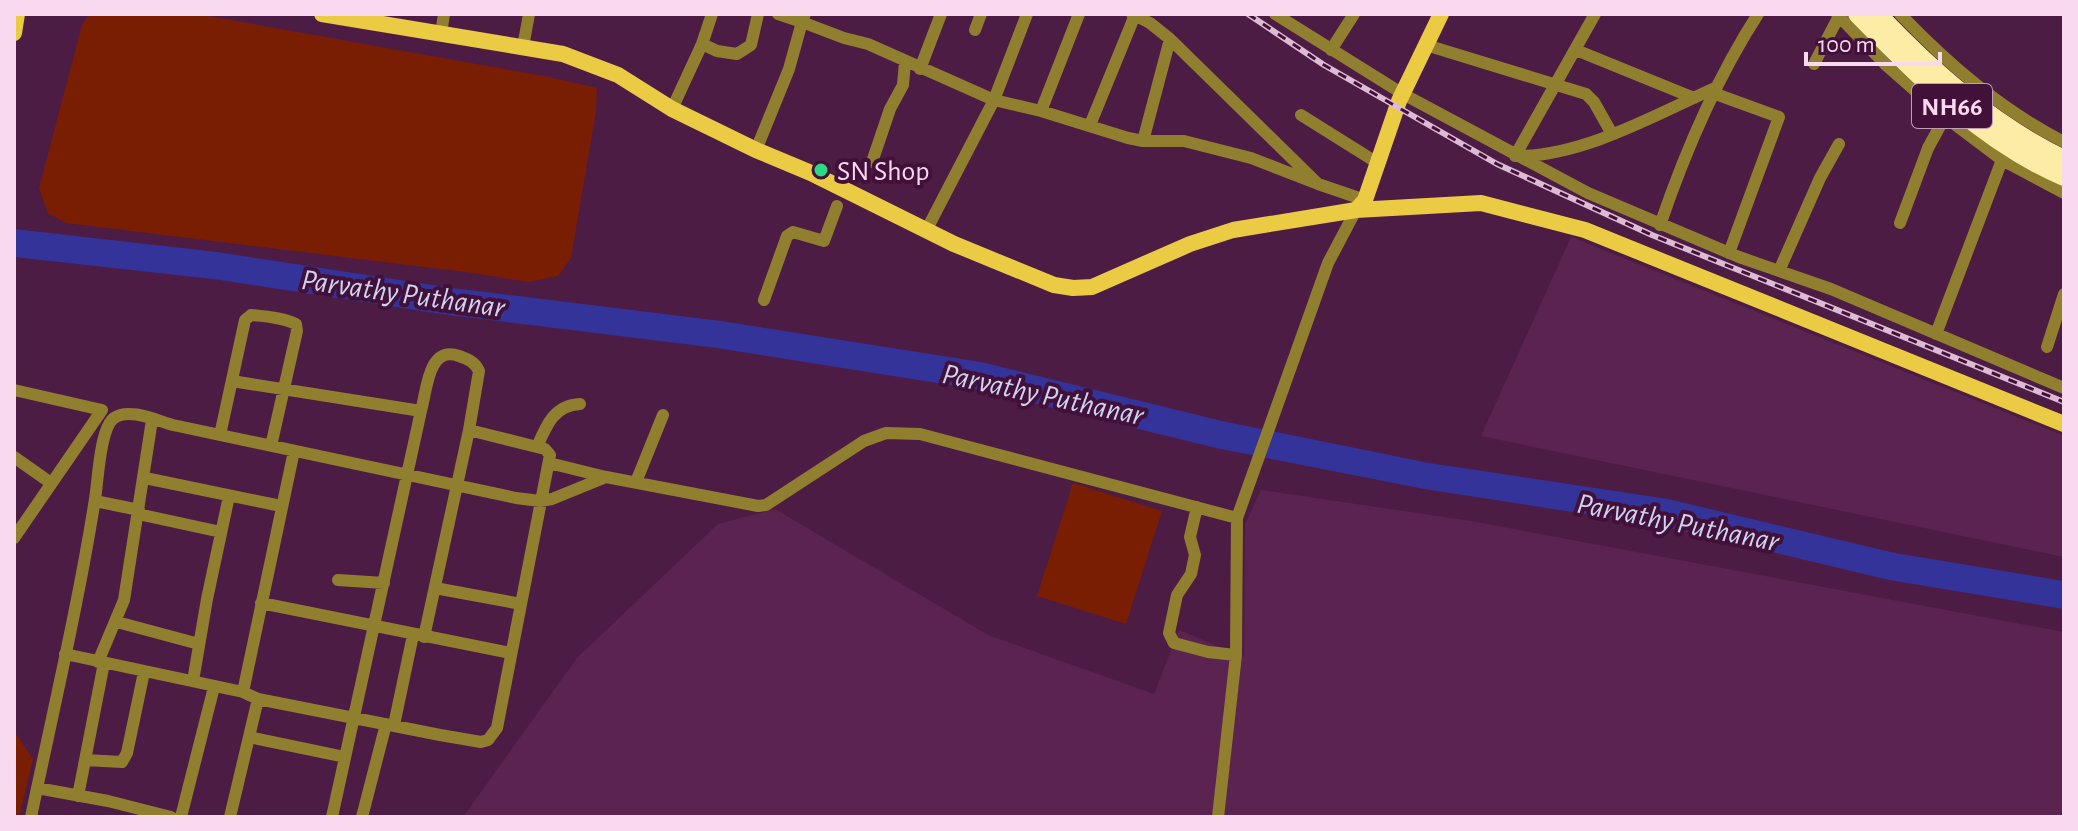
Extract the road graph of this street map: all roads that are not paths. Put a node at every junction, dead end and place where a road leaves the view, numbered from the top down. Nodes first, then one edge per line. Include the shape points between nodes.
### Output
1 (17, 14) edge
2 (322, 14) edge
3 (444, 14) edge
4 (529, 14) edge
5 (712, 14) edge
6 (758, 14) edge
7 (778, 14) edge
8 (941, 14) edge
9 (981, 14) edge
10 (1027, 14) edge
11 (1079, 14) edge
12 (1275, 14) edge
13 (1354, 14) edge
14 (1441, 14) edge
15 (1595, 14) edge
16 (1739, 14) edge
17 (1878, 14) edge
18 (1900, 14) edge
19 (1133, 15) edge
20 (1845, 15) edge
21 (803, 18) edge
22 (1755, 18) edge
23 (975, 30) dead end
24 (14, 33) edge
25 (441, 34) junction
26 (1170, 39) junction
27 (702, 44) junction
28 (1426, 45) junction
29 (523, 47) junction
30 (1331, 50) junction
31 (1576, 50) junction
32 (905, 62) junction
33 (1814, 64) dead end
34 (920, 69) junction
35 (1556, 84) junction
36 (1714, 91) junction
37 (1403, 94) junction
38 (1694, 98) junction
39 (994, 100) junction
40 (672, 109) junction
41 (1041, 111) junction
42 (1301, 115) dead end
43 (1945, 117) junction
44 (1090, 125) junction
45 (1612, 134) junction
46 (1143, 141) junction
47 (2064, 142) edge
48 (1839, 144) dead end
49 (756, 150) junction
50 (1515, 156) junction
51 (2064, 159) edge
52 (2002, 160) junction
53 (872, 162) dead end
54 (1376, 162) junction
55 (2064, 177) edge
56 (1318, 184) junction
57 (2064, 193) edge
58 (1360, 205) junction
59 (837, 206) dead end
60 (1900, 223) dead end
61 (1660, 225) junction
62 (927, 229) junction
63 (1729, 253) junction
64 (1779, 271) junction
65 (2064, 294) edge
66 (764, 300) dead end
67 (1936, 334) junction
68 (2047, 347) dead end
69 (232, 381) junction
70 (285, 388) junction
71 (2064, 388) edge
72 (14, 390) edge
73 (580, 404) dead end
74 (421, 411) junction
75 (663, 415) dead end
76 (152, 420) junction
77 (2064, 424) edge
78 (469, 430) junction
79 (220, 435) junction
80 (271, 446) junction
81 (537, 447) junction
82 (294, 451) junction
83 (14, 457) edge
84 (549, 463) junction
85 (406, 475) junction
86 (606, 477) junction
87 (145, 478) junction
88 (636, 482) junction
89 (51, 483) junction
90 (457, 485) junction
91 (229, 496) junction
92 (95, 501) junction
93 (540, 501) junction
94 (281, 506) junction
95 (1197, 507) junction
96 (138, 512) junction
97 (1237, 518) junction
98 (221, 532) junction
99 (14, 538) edge
100 (338, 580) dead end
101 (384, 583) junction
102 (435, 588) junction
103 (261, 603) junction
104 (521, 604) junction
105 (117, 622) junction
106 (376, 626) junction
107 (418, 636) junction
108 (199, 644) junction
109 (511, 653) junction
110 (65, 654) junction
111 (1236, 655) junction
112 (101, 662) junction
113 (144, 672) junction
114 (193, 681) junction
115 (214, 687) junction
116 (243, 692) junction
117 (258, 699) junction
118 (354, 716) junction
119 (390, 724) junction
120 (249, 737) junction
121 (345, 757) junction
122 (85, 760) junction
123 (37, 788) junction
124 (78, 796) junction
125 (31, 817) edge
126 (171, 817) edge
127 (181, 817) edge
128 (230, 817) edge
129 (332, 817) edge
130 (362, 817) edge
131 (1218, 817) edge

1 - 24 main road
2 - 25 main road
3 - 25 street
4 - 29 street
5 - 27 street
6 - 27 street via 751,45 737,54
7 - 21 street
8 - 34 street
9 - 23 street
10 - 39 street
11 - 41 street
12 - 30 street
13 - 30 street
14 - 28 main road
15 - 31 street
16 - 22 street
17 - 51 highway, NH66 via 1966,97
18 - 47 street via 1976,88
19 - 26 street
19 - 44 street
20 - 33 street
20 - 43 street via 1886,65
20 - 55 highway, NH66 via 1959,112
21 - 32 street
21 - 49 street
22 - 36 street
25 - 29 main road
26 - 46 street
26 - 56 street
27 - 40 street
28 - 35 street
28 - 37 main road
29 - 40 main road via 563,54 618,75
30 - 37 street
31 - 35 street
31 - 38 street
32 - 34 street
32 - 53 street via 903,85
34 - 39 street
35 - 45 street via 1590,97
35 - 50 street
36 - 38 street
36 - 61 street
36 - 63 street via 1779,117
37 - 50 street
37 - 54 main road
38 - 45 street
39 - 41 street
39 - 62 street
40 - 49 main road
41 - 44 street
42 - 54 street
43 - 52 street
43 - 60 street
44 - 46 street
45 - 50 street via 1557,151
46 - 56 street via 1211,147
48 - 64 street
49 - 62 main road
50 - 61 street
52 - 57 street
52 - 67 street
54 - 58 main road
56 - 58 street
58 - 62 main road via 1233,230 1092,287 1039,281
58 - 77 main road via 1481,203 1585,230
58 - 97 street via 1328,263
59 - 66 street via 824,241 796,232 787,236
61 - 63 street
63 - 64 street
64 - 67 street
65 - 68 street
67 - 71 street
69 - 70 street
69 - 70 street via 245,320 257,315 296,324
69 - 79 street
70 - 74 street
70 - 80 street
72 - 89 street via 102,410
73 - 81 street via 549,418
74 - 78 street via 438,357 446,353 467,358 479,371
74 - 85 street
75 - 88 street
76 - 79 street
76 - 87 street
76 - 92 street via 130,414 112,419
78 - 81 street
78 - 90 street
79 - 80 street
80 - 82 street
81 - 84 street via 548,452
82 - 85 street
82 - 94 street
83 - 89 street
84 - 86 street
84 - 93 street
85 - 90 street
85 - 101 street
86 - 88 street
86 - 93 street
87 - 91 street
87 - 96 street
88 - 95 street via 766,505 864,441 886,433 920,434
89 - 99 street
90 - 93 street
90 - 102 street
91 - 94 street
91 - 98 street
92 - 96 street
92 - 110 street
93 - 104 street
94 - 103 street
95 - 97 street
95 - 111 street via 1190,537 1195,555 1191,574 1177,595 1169,633 1174,643
96 - 98 street
96 - 105 street
97 - 111 street
98 - 108 street
100 - 101 street
101 - 106 street
102 - 104 street
102 - 107 street
103 - 106 street
103 - 116 street
104 - 109 street
105 - 108 street
105 - 112 street
106 - 107 street
106 - 118 street
107 - 109 street
107 - 119 street
108 - 114 street
109 - 119 street via 497,728 488,740
110 - 112 street
110 - 123 street
111 - 131 street
112 - 113 street
112 - 122 street
113 - 114 street
113 - 122 street via 122,762
114 - 115 street
115 - 116 street
115 - 127 street
116 - 117 street
117 - 118 street
117 - 120 street
118 - 119 street
118 - 121 street
119 - 130 street
120 - 121 street
120 - 128 street
121 - 129 street
122 - 124 street
123 - 124 street
123 - 125 street
124 - 126 street

